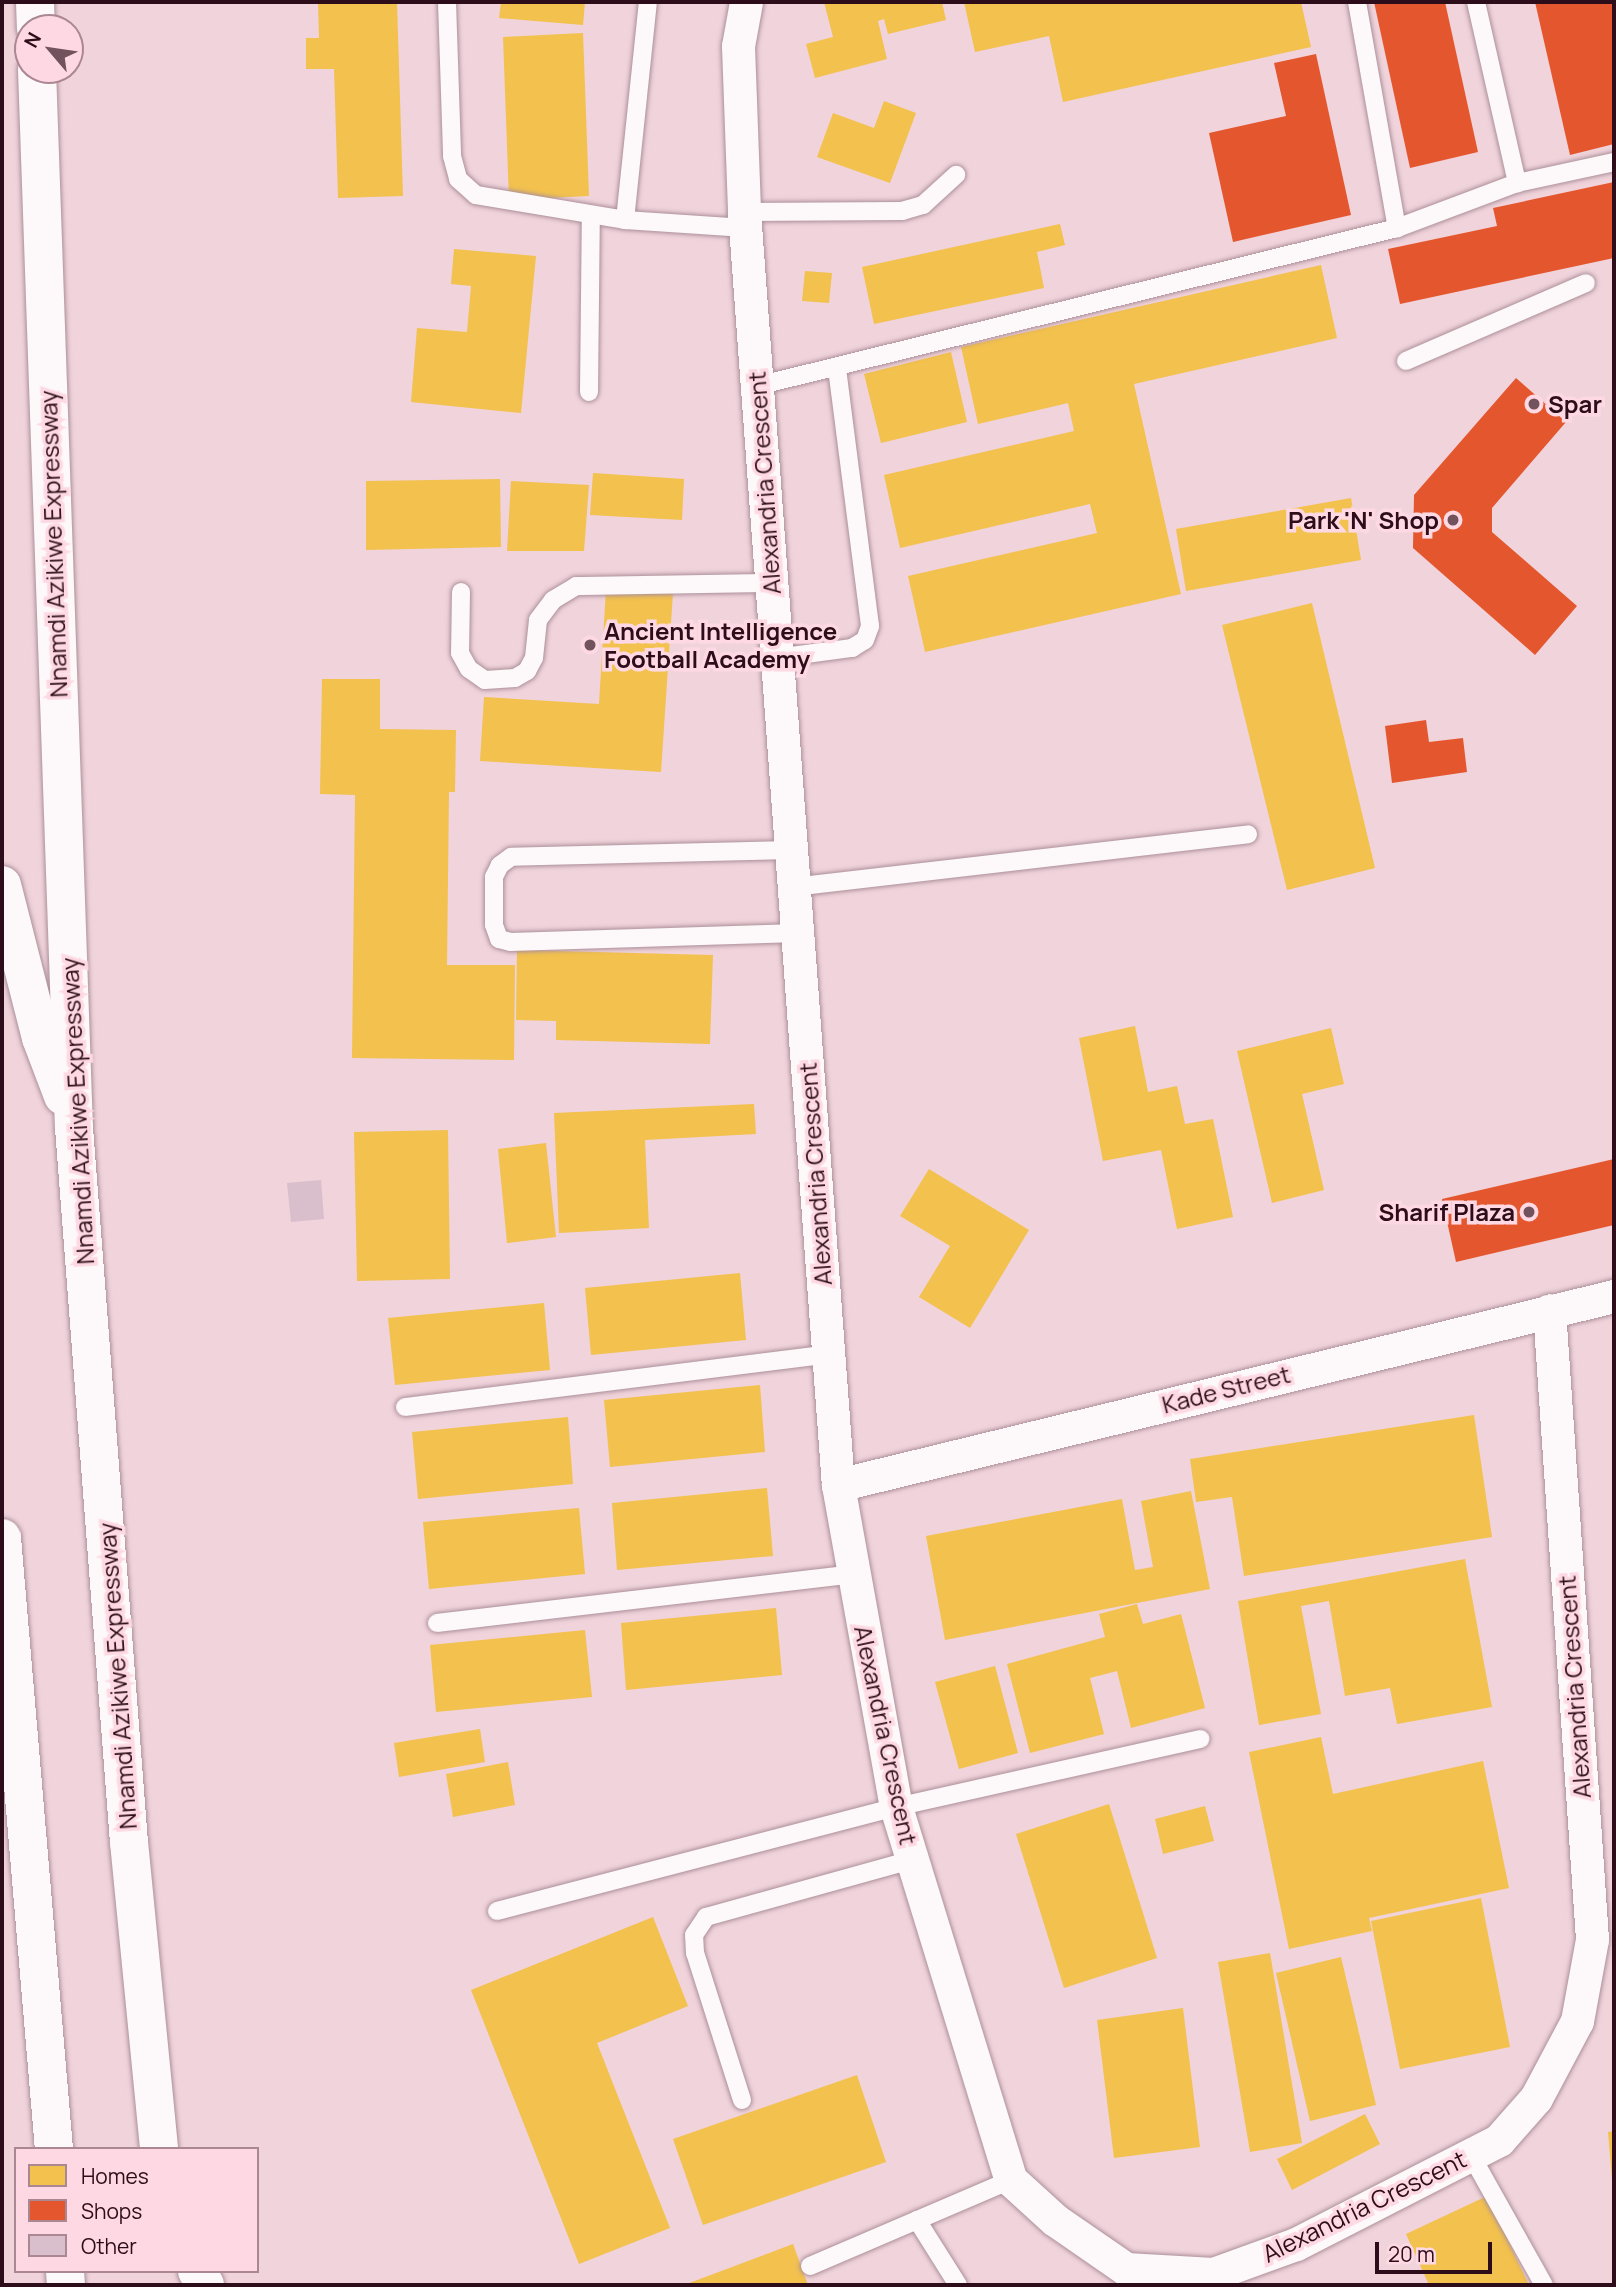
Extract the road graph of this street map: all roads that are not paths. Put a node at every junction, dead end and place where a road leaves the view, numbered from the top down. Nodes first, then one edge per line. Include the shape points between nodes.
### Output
1 (447, 2) edge
2 (648, 2) edge
3 (746, 2) edge
4 (1357, 2) edge
5 (1476, 2) edge
6 (37, 84) edge
7 (1614, 162) edge
8 (956, 175) dead end
9 (1517, 183) junction
10 (591, 215) junction
11 (625, 220) junction
12 (744, 220) junction
13 (1397, 228) junction
14 (1586, 283) dead end
15 (1406, 362) dead end
16 (837, 367) junction
17 (757, 387) junction
18 (589, 392) dead end
19 (771, 583) junction
20 (461, 592) dead end
21 (776, 658) junction
22 (1248, 834) dead end
23 (790, 850) junction
24 (2, 885) edge
25 (793, 887) junction
26 (797, 933) junction
27 (74, 1128) junction
28 (1614, 1296) edge
29 (1549, 1310) junction
30 (828, 1354) junction
31 (405, 1408) dead end
32 (838, 1485) junction
33 (2, 1538) edge
34 (854, 1574) junction
35 (437, 1623) dead end
36 (1201, 1740) dead end
37 (895, 1807) junction
38 (912, 1860) junction
39 (497, 1911) dead end
40 (742, 2100) dead end
41 (54, 2147) edge
42 (159, 2147) edge
43 (1471, 2155) junction
44 (1011, 2179) junction
45 (917, 2220) junction
46 (810, 2266) dead end
47 (1125, 2277) edge
48 (1184, 2279) edge
49 (958, 2285) edge
50 (1544, 2285) edge

1 - 10 lane via 452,156 458,179 476,195 505,203
2 - 11 lane
3 - 12 street, Alexandria Crescent via 738,46
4 - 13 lane
5 - 9 lane
6 - 27 highway, Nnamdi Azikiwe Expressway
7 - 9 lane
8 - 12 lane via 923,205 902,211
9 - 13 lane
10 - 11 lane
10 - 18 lane
11 - 12 lane
12 - 17 street, Alexandria Crescent
13 - 16 lane
14 - 15 lane
16 - 17 lane
16 - 21 lane via 870,626 865,640 852,648
17 - 19 street, Alexandria Crescent
19 - 20 lane via 576,586 553,600 538,620 534,657 527,671 515,678 485,680 469,669 460,653
19 - 21 street, Alexandria Crescent
21 - 23 street, Alexandria Crescent
22 - 25 lane
23 - 25 street, Alexandria Crescent
23 - 26 lane via 511,857 500,865 495,877 494,925 499,939 511,942
24 - 27 highway via 41,1038
25 - 26 street, Alexandria Crescent
26 - 30 street, Alexandria Crescent
27 - 42 highway, Nnamdi Azikiwe Expressway
28 - 29 street, Kade Street
29 - 32 street, Kade Street
29 - 43 street, Alexandria Crescent via 1592,1940 1577,2021 1536,2098 1499,2140
30 - 31 lane
30 - 32 street, Alexandria Crescent
32 - 34 street, Alexandria Crescent
33 - 41 highway
34 - 35 lane
34 - 37 street, Alexandria Crescent
36 - 37 lane
37 - 38 street, Alexandria Crescent
37 - 39 lane
38 - 40 lane via 706,1917 694,1935 695,1953
38 - 44 street, Alexandria Crescent
43 - 48 street, Alexandria Crescent via 1296,2244 1213,2274
43 - 50 lane
44 - 45 lane
44 - 47 street, Alexandria Crescent
45 - 46 lane
45 - 49 lane
47 - 48 street, Alexandria Crescent

